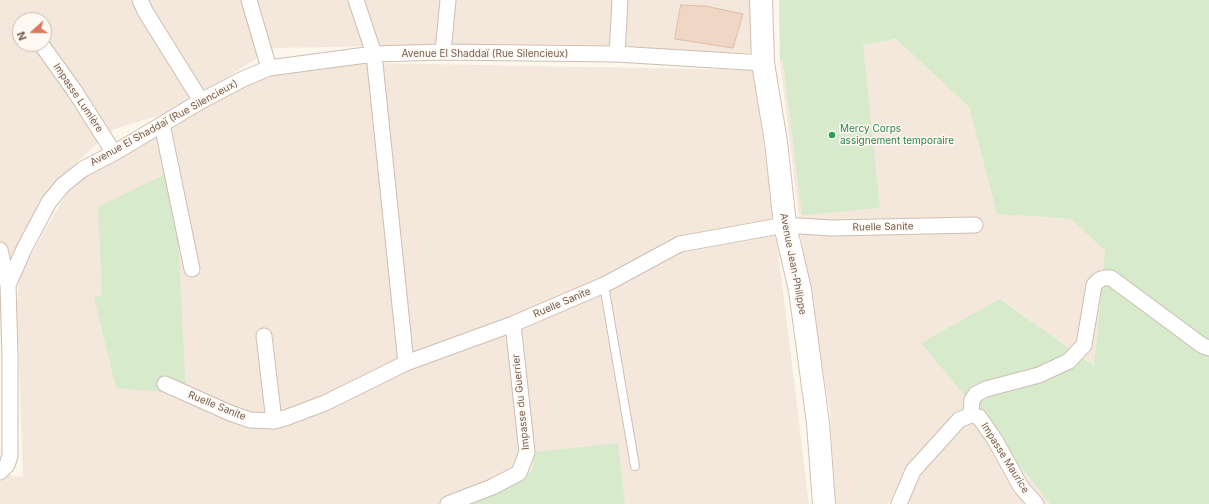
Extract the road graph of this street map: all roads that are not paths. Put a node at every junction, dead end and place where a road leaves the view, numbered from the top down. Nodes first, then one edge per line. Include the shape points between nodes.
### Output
1 (140, 0) edge
2 (249, 0) edge
3 (356, 0) edge
4 (448, 0) edge
5 (620, 0) edge
6 (761, 0) edge
7 (47, 52) edge
8 (443, 52) junction
9 (374, 54) junction
10 (616, 54) junction
11 (763, 63) junction
12 (269, 68) junction
13 (201, 101) junction
14 (162, 124) junction
15 (114, 153) junction
16 (785, 225) junction
17 (975, 225) dead end
18 (0, 250) edge
19 (192, 269) dead end
20 (8, 285) junction
21 (604, 285) junction
22 (513, 324) junction
23 (264, 336) dead end
24 (1209, 348) edge
25 (406, 363) junction
26 (165, 384) dead end
27 (971, 415) junction
28 (274, 421) junction
29 (635, 466) dead end
30 (0, 472) edge
31 (448, 504) edge
32 (824, 504) edge
33 (899, 504) edge
34 (1036, 504) edge

1 - 13 street
2 - 12 street
3 - 9 street
4 - 8 street
5 - 10 street
6 - 11 street, Avenue Jean-Philippe
7 - 15 street, Impasse Lumière
8 - 9 street, Avenue El Shaddaï (Rue Silencieux)
8 - 10 street, Avenue El Shaddaï (Rue Silencieux)
9 - 12 street, Avenue El Shaddaï (Rue Silencieux)
9 - 25 street
10 - 11 street, Avenue El Shaddaï (Rue Silencieux)
11 - 16 street, Avenue Jean-Philippe via 776,142
12 - 13 street, Avenue El Shaddaï (Rue Silencieux)
13 - 14 street, Avenue El Shaddaï (Rue Silencieux)
14 - 15 street, Avenue El Shaddaï (Rue Silencieux)
14 - 19 street
15 - 20 street, Avenue El Shaddaï (Rue Silencieux) via 83,169 54,196 24,248
16 - 17 street, Ruelle Sanite via 831,228
16 - 21 street, Ruelle Sanite via 680,244
16 - 32 street, Avenue Jean-Philippe via 800,290 811,368
18 - 20 street
20 - 30 street, Avenue El Shaddaï (Rue Silencieux) via 10,456
21 - 22 street, Ruelle Sanite
21 - 29 lane
22 - 25 street, Ruelle Sanite
22 - 31 street, Impasse du Guerrier via 527,452 519,473 492,487
23 - 28 street
24 - 27 street via 1111,278 1101,278 1094,285 1084,345 1069,361 1039,375 976,394 972,400
25 - 28 street, Ruelle Sanite via 325,403
26 - 28 street, Ruelle Sanite via 250,420
27 - 33 street, Impasse Maurice via 959,420 913,472
27 - 34 street, Impasse Maurice via 979,417 1021,487

